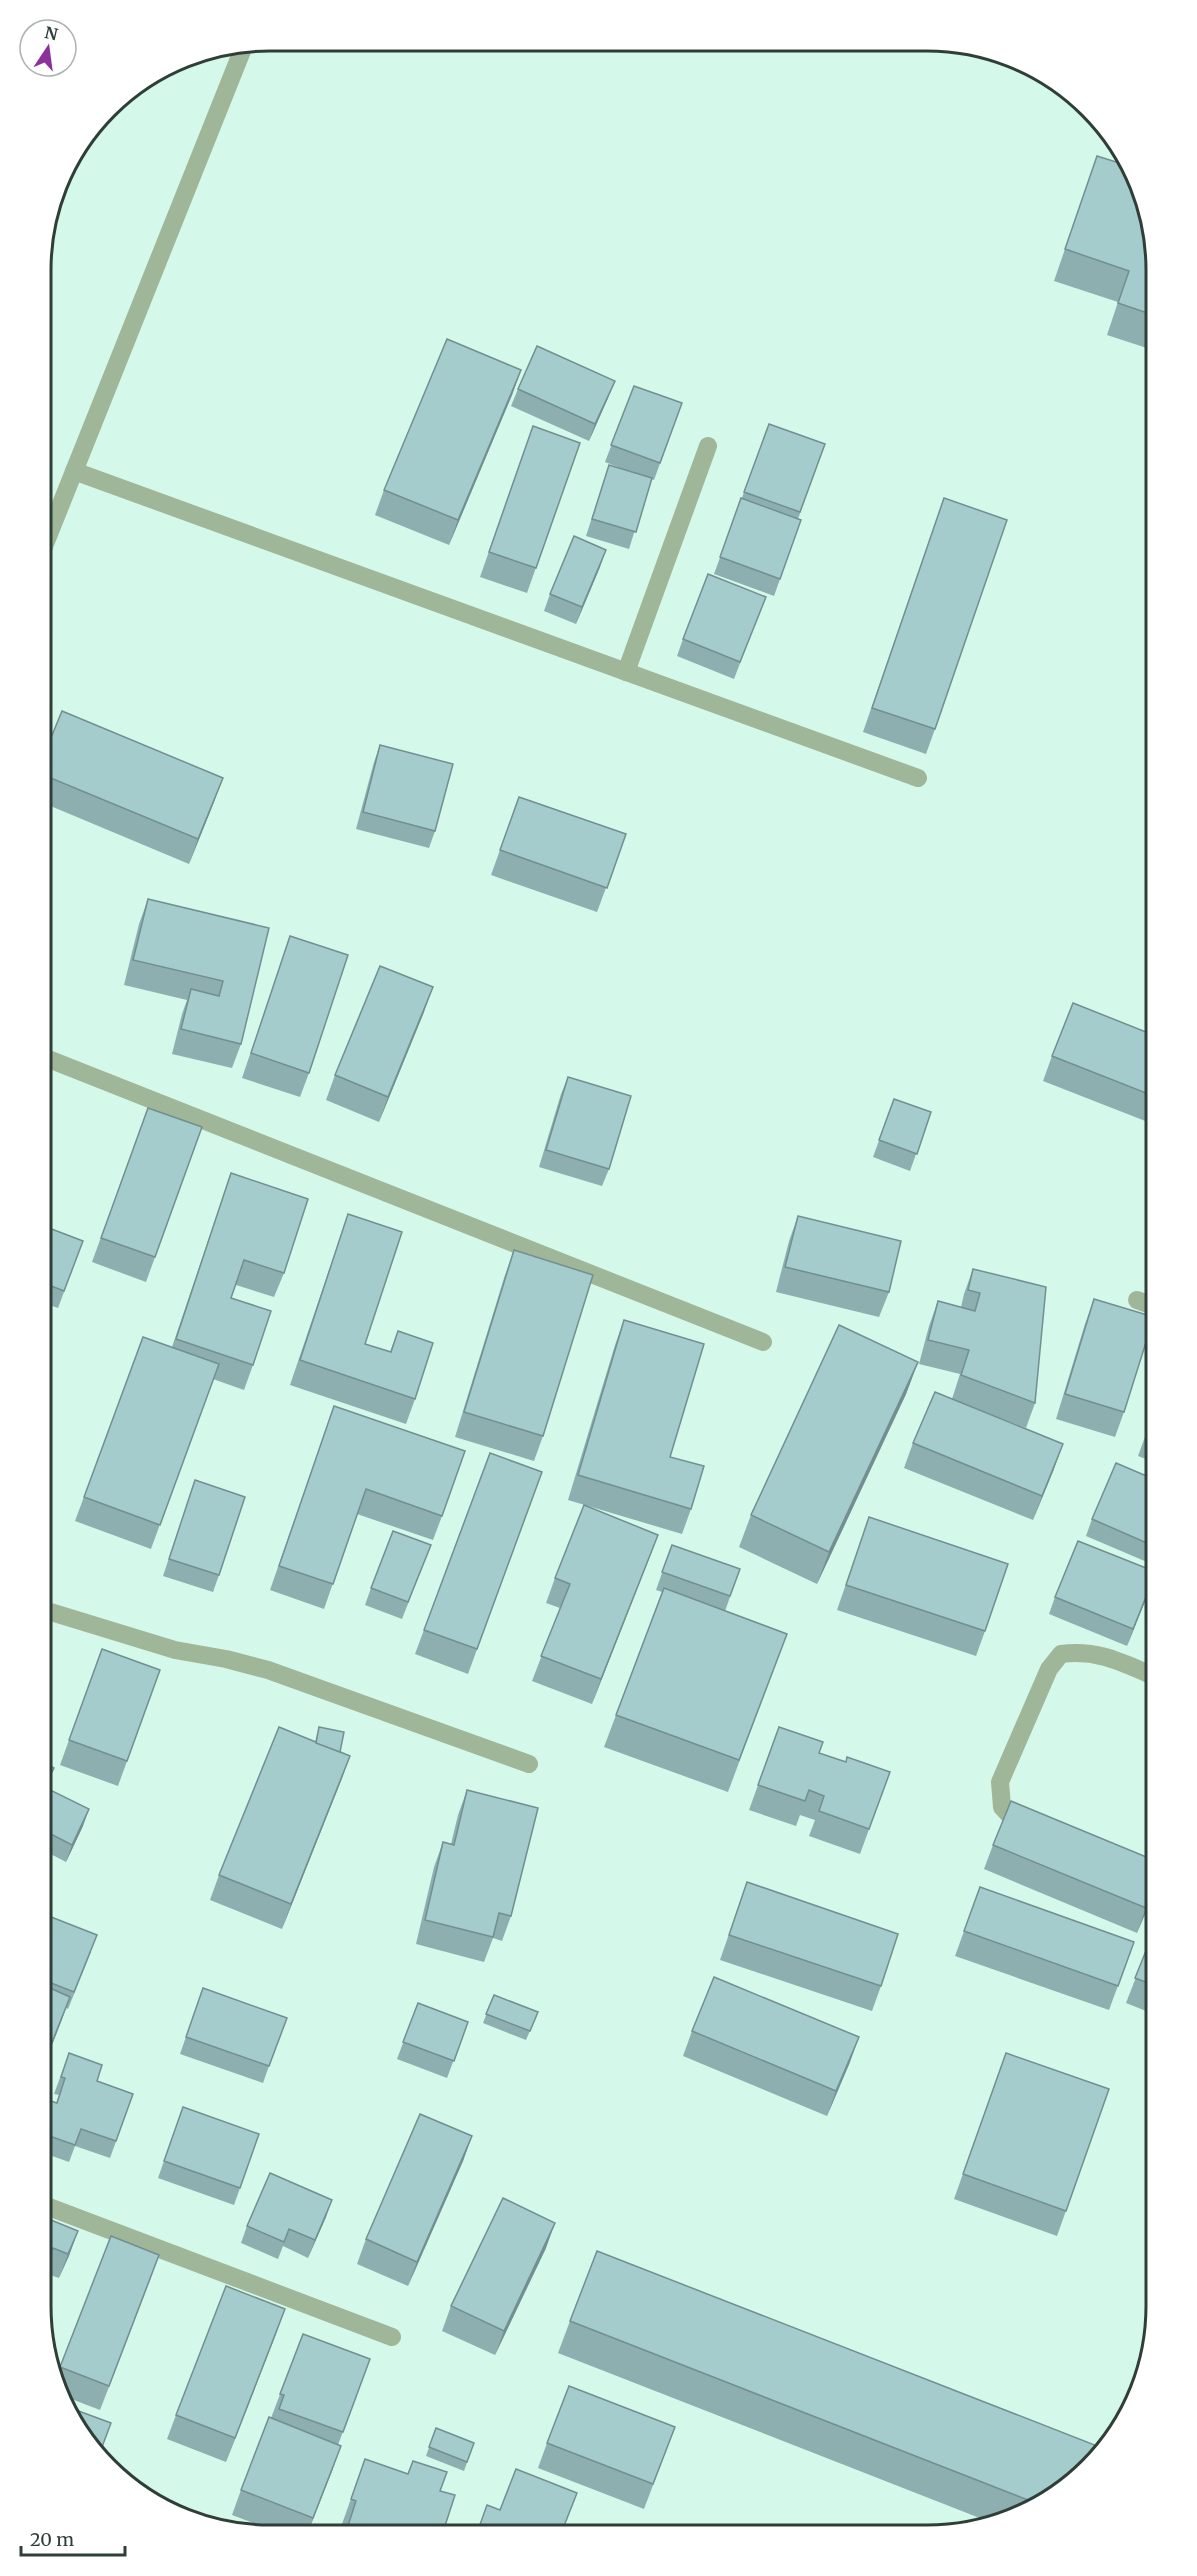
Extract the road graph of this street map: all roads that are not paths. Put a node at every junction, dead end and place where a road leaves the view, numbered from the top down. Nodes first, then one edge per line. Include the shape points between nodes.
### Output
1 (241, 53) edge
2 (708, 446) dead end
3 (74, 471) junction
4 (51, 529) edge
5 (626, 672) junction
6 (918, 778) dead end
7 (51, 1060) edge
8 (1137, 1299) dead end
9 (1146, 1303) edge
10 (763, 1342) dead end
11 (51, 1612) edge
12 (1146, 1673) edge
13 (529, 1764) dead end
14 (1046, 1834) edge
15 (51, 2208) edge
16 (392, 2337) dead end

1 - 3 street
2 - 5 street
3 - 4 street
3 - 5 street
5 - 6 street
7 - 10 street
8 - 9 street
11 - 13 street via 175,1650 268,1670
12 - 14 street via 1082,1651 1061,1654 1049,1669 1000,1782 1002,1807 1016,1822
15 - 16 street

